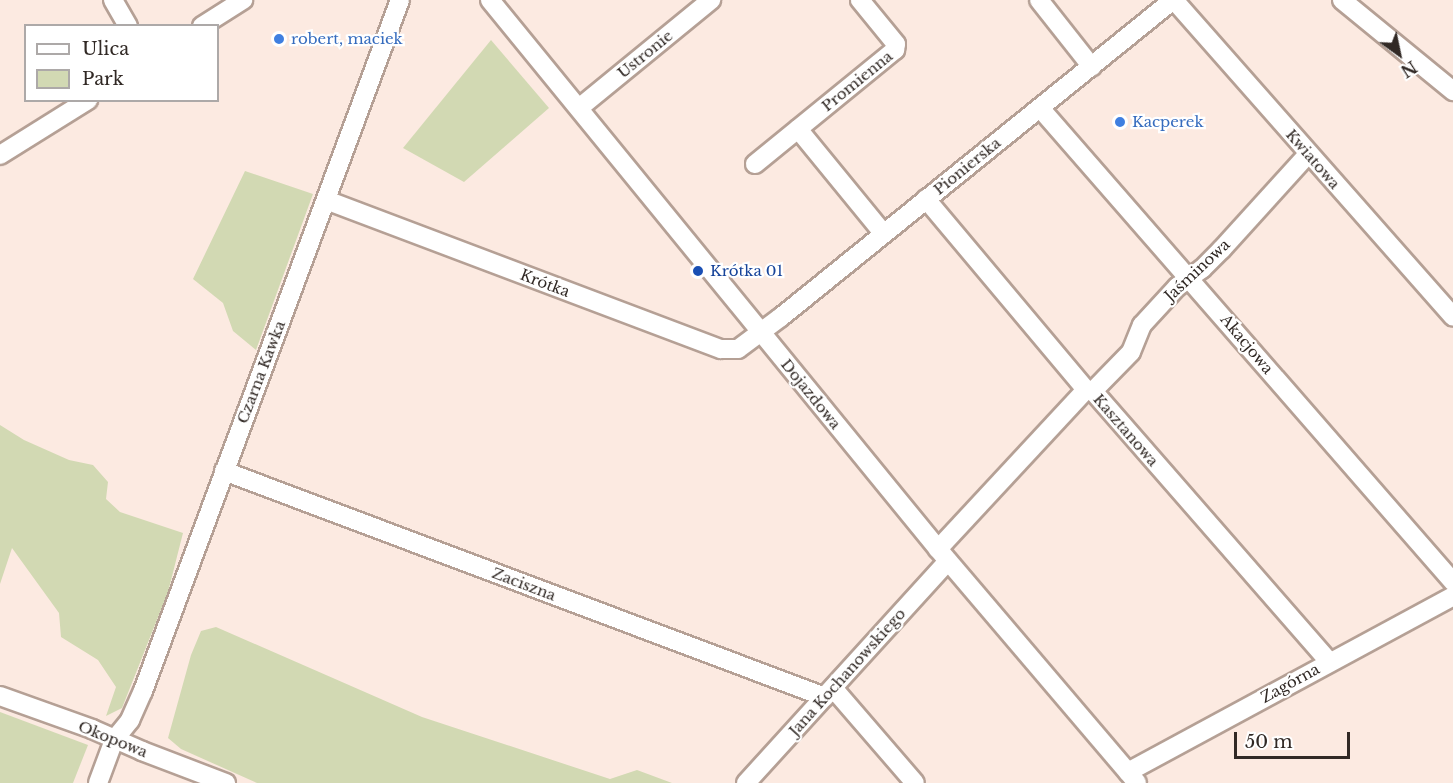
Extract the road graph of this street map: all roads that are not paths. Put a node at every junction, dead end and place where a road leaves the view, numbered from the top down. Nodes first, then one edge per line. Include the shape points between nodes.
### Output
1 (113, 0) edge
2 (243, 0) edge
3 (400, 0) edge
4 (490, 0) edge
5 (711, 0) edge
6 (860, 0) edge
7 (1039, 0) edge
8 (1174, 0) edge
9 (1342, 0) edge
10 (127, 24) edge
11 (205, 24) edge
12 (1092, 67) junction
13 (1453, 91) edge
14 (85, 102) edge
15 (579, 108) junction
16 (1040, 108) junction
17 (798, 129) junction
18 (1308, 154) junction
19 (0, 155) edge
20 (755, 164) dead end
21 (926, 199) junction
22 (326, 200) junction
23 (883, 233) junction
24 (1190, 277) junction
25 (1453, 317) edge
26 (761, 332) junction
27 (1089, 390) junction
28 (224, 471) junction
29 (943, 555) junction
30 (1453, 582) edge
31 (1453, 596) edge
32 (1329, 662) junction
33 (829, 693) junction
34 (0, 696) edge
35 (114, 740) junction
36 (1133, 778) edge
37 (98, 783) edge
38 (226, 783) edge
39 (746, 783) edge
40 (915, 783) edge

1 - 10 street
2 - 11 street
3 - 22 street, Czarna Kawka
4 - 15 street, Dojazdowa
5 - 15 street, Ustronie
6 - 17 street, Promienna via 896,44 895,50
7 - 12 street
8 - 12 street, Pionierska
8 - 18 street, Kwiatowa
9 - 13 street
12 - 16 street, Pionierska
14 - 19 street
15 - 26 street, Dojazdowa
16 - 21 street, Pionierska
16 - 24 street, Akacjowa
17 - 20 street, Promienna
17 - 23 street
18 - 24 street, Jaśminowa via 1222,249
18 - 25 street, Kwiatowa
21 - 23 street, Pionierska
21 - 27 street, Kasztanowa
22 - 26 street, Krótka via 721,349 738,349
22 - 28 street, Czarna Kawka
23 - 26 street, Pionierska
24 - 27 street, Jaśminowa via 1142,325 1131,352
24 - 30 street, Akacjowa
26 - 29 street, Dojazdowa
27 - 29 street, Jaśminowa
27 - 32 street, Kasztanowa
28 - 33 street, Zaciszna
28 - 35 street, Czarna Kawka via 143,691 130,720
29 - 33 street, Jana Kochanowskiego
29 - 36 street, Dojazdowa
31 - 32 street, Zagórna
32 - 36 street, Zagórna
33 - 39 street, Jana Kochanowskiego
33 - 40 street, Zaciszna
34 - 35 street, Okopowa
35 - 37 street, Czarna Kawka
35 - 38 street, Okopowa

